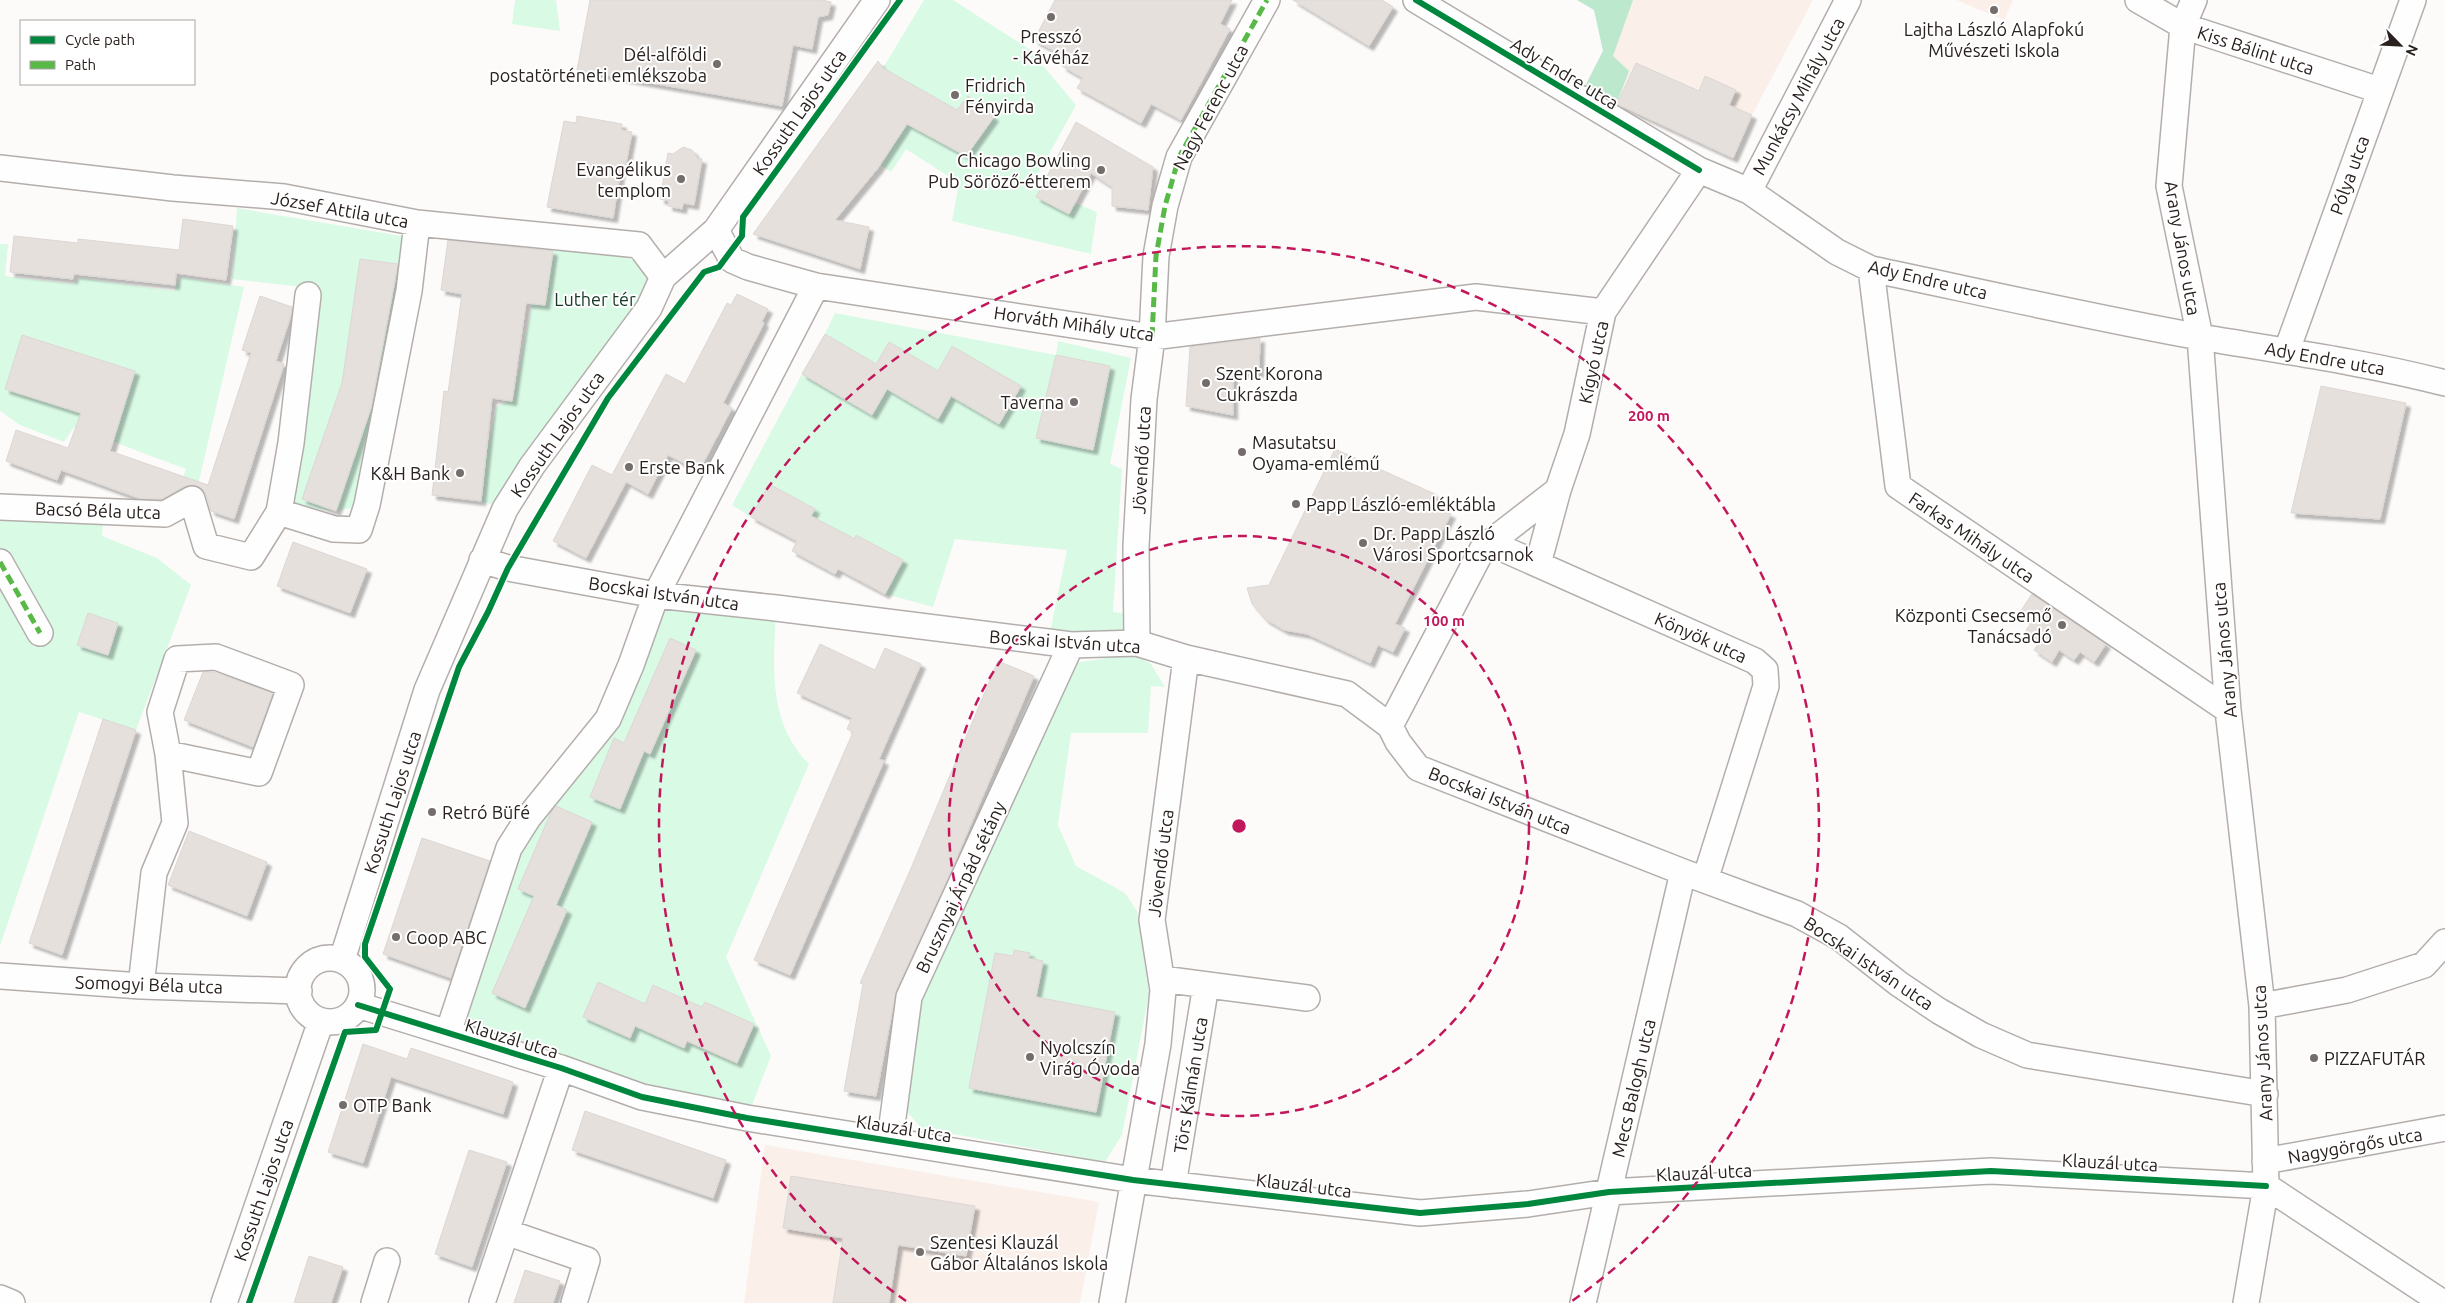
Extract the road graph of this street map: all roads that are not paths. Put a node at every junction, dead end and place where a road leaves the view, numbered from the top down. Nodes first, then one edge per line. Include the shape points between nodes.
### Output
1 (877, 0) edge
2 (1267, 0) edge
3 (1416, 0) edge
4 (1848, 0) edge
5 (2138, 0) edge
6 (2194, 0) edge
7 (2413, 0) edge
8 (2183, 26) junction
9 (2379, 90) junction
10 (0, 168) edge
11 (1699, 170) junction
12 (1749, 191) junction
13 (418, 223) junction
14 (716, 230) junction
15 (1871, 269) junction
16 (663, 277) junction
17 (816, 286) junction
18 (308, 295) dead end
19 (1603, 312) junction
20 (1152, 336) junction
21 (2200, 337) junction
22 (2287, 350) junction
23 (2445, 383) edge
24 (1558, 490) junction
25 (0, 507) edge
26 (279, 512) junction
27 (1490, 543) junction
28 (482, 560) junction
29 (0, 562) edge
30 (1538, 564) junction
31 (656, 595) junction
32 (40, 633) dead end
33 (1137, 643) junction
34 (1071, 644) junction
35 (1186, 658) junction
36 (2228, 710) junction
37 (1390, 726) junction
38 (168, 754) junction
39 (1694, 876) junction
40 (2445, 942) edge
41 (342, 960) junction
42 (0, 976) edge
43 (1162, 979) junction
44 (1206, 985) junction
45 (142, 986) junction
46 (299, 990) junction
47 (1307, 998) dead end
48 (358, 1006) junction
49 (2262, 1006) junction
50 (321, 1020) junction
51 (448, 1033) junction
52 (561, 1068) junction
53 (2265, 1094) junction
54 (2445, 1128) edge
55 (890, 1140) junction
56 (2265, 1161) junction
57 (1133, 1180) junction
58 (1173, 1185) junction
59 (2266, 1186) junction
60 (1609, 1192) junction
61 (506, 1232) junction
62 (387, 1261) dead end
63 (0, 1298) edge
64 (12, 1303) edge
65 (224, 1303) edge
66 (374, 1303) edge
67 (482, 1303) edge
68 (574, 1303) edge
69 (1112, 1303) edge
70 (1583, 1303) edge
71 (2246, 1303) edge
72 (2443, 1303) edge

1 - 14 street, Kossuth Lajos utca
2 - 20 street, Nagy Ferenc utca via 1180,157 1165,206 1156,256
3 - 11 street, Ady Endre utca
4 - 12 street, Munkácsy Mihály utca
5 - 8 street, Kiss Bálint utca
6 - 8 street, Arany János utca
7 - 9 street, Pólya utca
8 - 9 street, Kiss Bálint utca
8 - 21 street, Arany János utca via 2169,186
9 - 22 street, Pólya utca
10 - 13 street, József Attila utca via 284,197
11 - 12 street, Ady Endre utca
11 - 19 street, Kígyó utca
12 - 15 street, Ady Endre utca via 1837,252
13 - 16 street, József Attila utca via 640,245
13 - 26 street via 409,291 367,505 359,530 334,528
14 - 16 street, Kossuth Lajos utca
14 - 17 street, Horváth Mihály utca via 732,260 748,268
15 - 21 street, Ady Endre utca
15 - 36 street, Farkas Mihály utca via 1898,486
16 - 28 street, Kossuth Lajos utca via 649,308 532,466 505,509
17 - 20 street, Horváth Mihály utca
17 - 31 street
18 - 26 street via 291,443
19 - 20 street, Horváth Mihály utca via 1476,297
19 - 24 street, Kígyó utca via 1578,434
20 - 33 street, Jövendő utca via 1144,399 1136,546
21 - 22 street, Ady Endre utca
21 - 36 street, Arany János utca
22 - 23 street, Ady Endre utca
24 - 27 street
24 - 30 street, Kígyó utca
25 - 26 street, Bacsó Béla utca via 166,514 192,499 206,546 251,557
27 - 30 street, Könyök utca
27 - 37 street via 1483,548
28 - 31 street, Bocskai István utca via 508,568
28 - 41 street, Kossuth Lajos utca via 427,690
29 - 32 street
30 - 39 street, Könyök utca via 1755,662 1765,670 1766,686
31 - 34 street, Bocskai István utca
31 - 51 street via 608,719 528,818 509,848
33 - 34 street, Bocskai István utca
33 - 35 street, Bocskai István utca
34 - 55 street, Brusznyai Árpád sétány via 909,997
35 - 37 street, Bocskai István utca via 1347,694
35 - 43 street, Jövendő utca via 1152,920
36 - 49 street, Arany János utca
37 - 39 street, Bocskai István utca via 1418,768
38 - 38 street via 259,773 291,686 216,657 177,659 160,712
38 - 45 street via 175,823 154,873
39 - 53 street, Bocskai István utca via 1797,914 1839,938 1939,1011 1981,1035 2027,1055
39 - 60 street, Mecs Balogh utca
40 - 49 street via 2424,965 2347,990
41 - 46 street via 326,958 309,966
41 - 48 street via 352,966 361,981
42 - 45 street, Somogyi Béla utca
43 - 44 street
43 - 57 street, Jövendő utca via 1158,1044
44 - 47 street
44 - 58 street, Törs Kálmán utca
45 - 46 street, Somogyi Béla utca
46 - 50 street via 301,1004
48 - 50 street via 344,1019 335,1022
48 - 51 street, Klauzál utca
49 - 53 street, Arany János utca
50 - 65 street, Kossuth Lajos utca
51 - 52 street, Klauzál utca
52 - 55 street, Klauzál utca via 642,1097 747,1118
52 - 61 street
53 - 56 street, Arany János utca
54 - 56 street, Nagygörgős utca
55 - 57 street, Klauzál utca
56 - 59 street, Arany János utca
57 - 58 street, Klauzál utca
57 - 69 street, Jövendő utca
58 - 60 street, Klauzál utca via 1420,1213 1528,1204
59 - 60 street, Klauzál utca via 1990,1171
59 - 71 street, Arany János utca
59 - 72 street
60 - 70 street, Mecs Balogh utca
61 - 67 street
61 - 68 street via 587,1260
62 - 66 street
63 - 64 street

